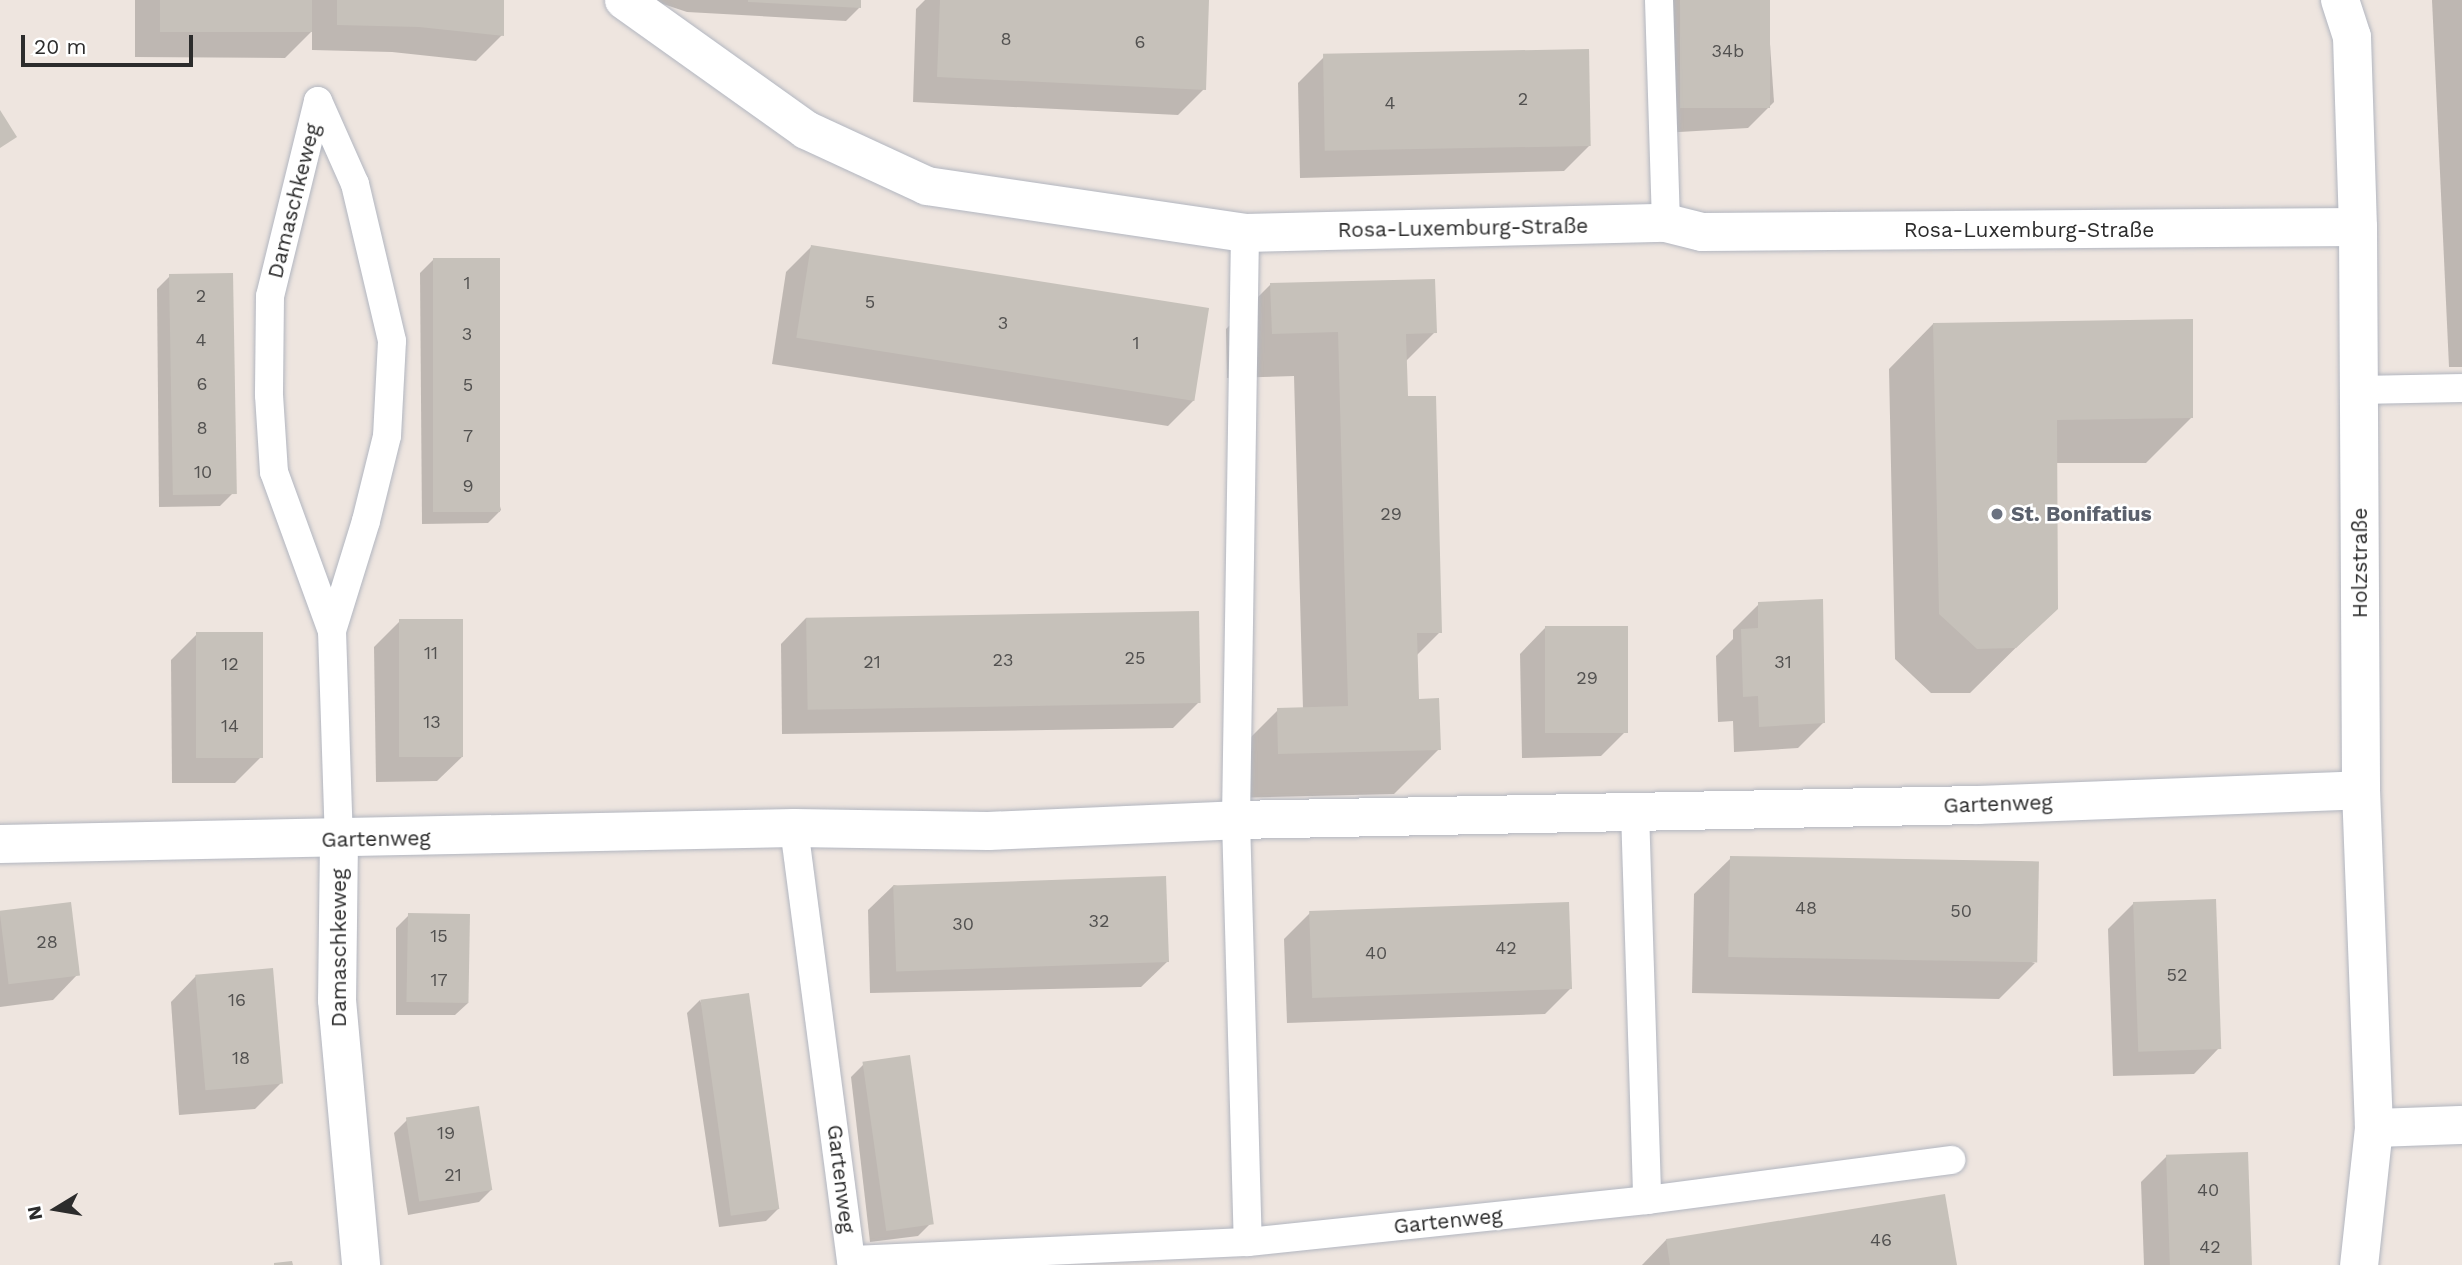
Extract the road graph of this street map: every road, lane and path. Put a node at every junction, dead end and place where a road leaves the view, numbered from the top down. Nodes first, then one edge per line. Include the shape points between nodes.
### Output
1 (624, 0) edge
2 (1659, 0) edge
3 (2340, 0) edge
4 (1666, 223) junction
5 (2358, 227) junction
6 (1245, 233) junction
7 (2462, 388) edge
8 (2359, 390) junction
9 (332, 631) junction
10 (2361, 790) junction
11 (1635, 811) junction
12 (1236, 820) junction
13 (794, 828) junction
14 (339, 840) junction
15 (0, 844) edge
16 (2462, 1125) edge
17 (2374, 1128) junction
18 (1951, 1160) dead end
19 (1647, 1200) junction
20 (1248, 1242) junction
21 (361, 1265) edge
22 (2359, 1265) edge

1 - 6 street, Rosa-Luxemburg-Straße via 806,130 927,186
2 - 4 lane
3 - 5 street, Holzstraße via 2353,37
4 - 5 street, Rosa-Luxemburg-Straße via 1702,232
4 - 6 street, Rosa-Luxemburg-Straße
5 - 8 street, Holzstraße
6 - 12 lane
7 - 8 lane
8 - 10 street, Holzstraße
9 - 9 lane, Damaschkeweg via 387,436 392,341 355,184 318,101 270,296 269,395 274,472
9 - 14 lane, Damaschkeweg
10 - 11 street, Gartenweg via 1978,806
10 - 17 street, Holzstraße
11 - 12 street, Gartenweg
11 - 19 lane
12 - 13 street, Gartenweg via 988,831
12 - 20 lane
13 - 14 street, Gartenweg
13 - 20 lane, Gartenweg via 851,1260
14 - 15 street, Gartenweg
14 - 21 street, Damaschkeweg via 337,1000
16 - 17 street
17 - 22 street, Holzstraße
18 - 19 lane, Gartenweg
19 - 20 lane, Gartenweg

